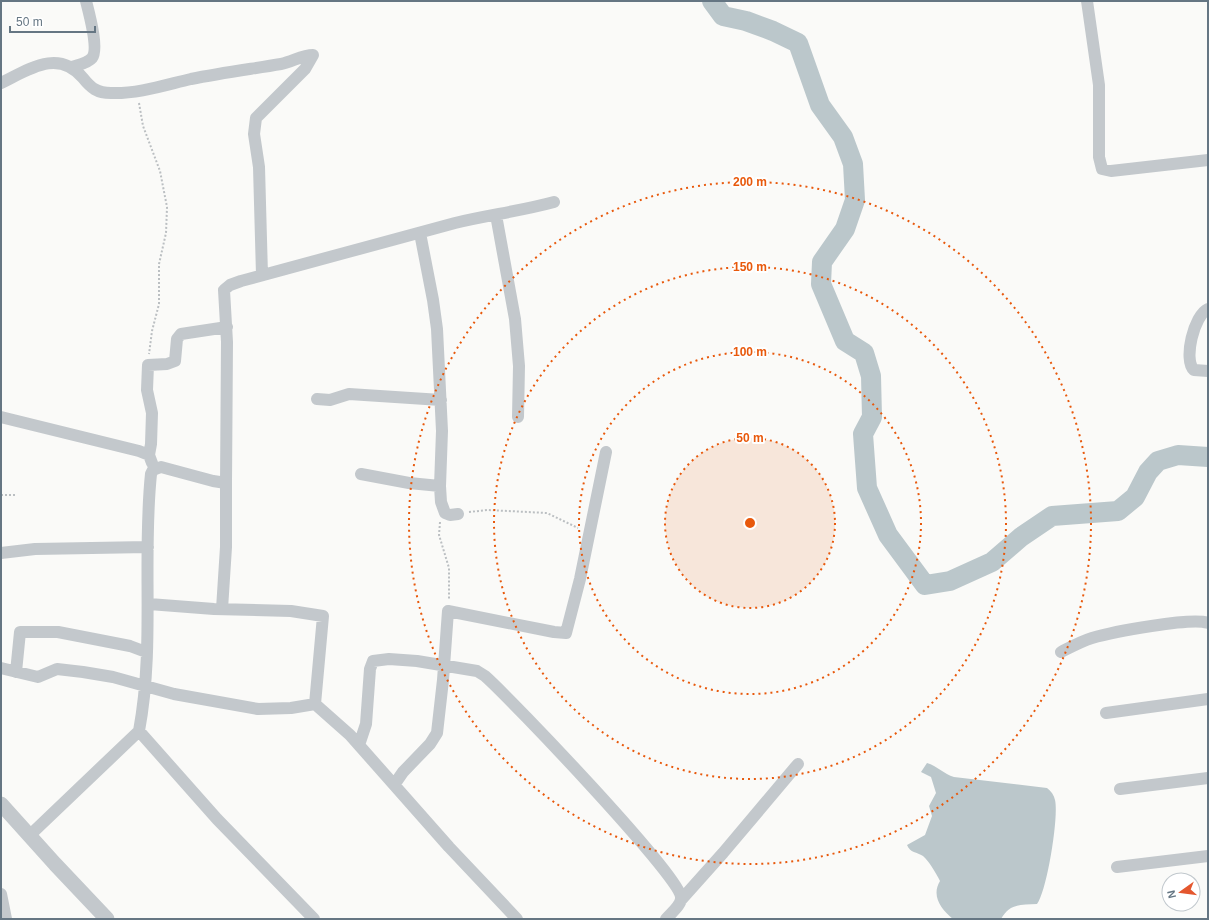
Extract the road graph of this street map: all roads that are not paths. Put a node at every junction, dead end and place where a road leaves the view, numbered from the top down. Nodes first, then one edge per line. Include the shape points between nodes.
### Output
1 (86, 1) edge
2 (1087, 1) edge
3 (72, 67) junction
4 (1, 83) edge
5 (1208, 160) edge
6 (554, 202) dead end
7 (496, 216) junction
8 (420, 233) junction
9 (262, 276) junction
10 (1208, 309) edge
11 (227, 327) junction
12 (1208, 371) edge
13 (318, 399) dead end
14 (441, 400) junction
15 (1, 417) edge
16 (518, 417) dead end
17 (606, 452) dead end
18 (149, 455) junction
19 (153, 470) junction
20 (361, 474) dead end
21 (226, 483) junction
22 (440, 486) junction
23 (458, 514) road end
24 (148, 547) junction
25 (1, 552) edge
26 (149, 604) junction
27 (222, 609) junction
28 (1208, 623) edge
29 (146, 652) junction
30 (1061, 652) dead end
31 (444, 667) junction
32 (1, 668) edge
33 (16, 672) junction
34 (144, 685) junction
35 (1208, 699) edge
36 (315, 704) junction
37 (1106, 713) dead end
38 (139, 731) junction
39 (359, 745) junction
40 (798, 764) dead end
41 (1208, 778) edge
42 (394, 785) junction
43 (1120, 789) dead end
44 (3, 809) edge
45 (29, 836) junction
46 (1208, 856) edge
47 (1117, 867) dead end
48 (1, 894) edge
49 (681, 900) junction
50 (6, 919) edge
51 (108, 919) edge
52 (314, 919) edge
53 (517, 919) edge
54 (666, 919) edge

1 - 3 street via 94,40 94,55 90,60
2 - 5 street via 1099,85 1099,157 1102,169 1111,171
3 - 4 street via 49,62 25,70
3 - 9 street via 90,86 99,92 111,93 141,90 234,70 282,64 313,55 305,69 256,118 254,134 259,167
6 - 7 street
7 - 8 street
7 - 16 street via 516,319 519,366
8 - 9 street
8 - 14 street via 437,329
9 - 11 street via 230,285 224,290
10 - 12 street via 1199,316 1195,325 1190,358 1190,365 1194,370
11 - 18 street via 181,334 177,339 175,361 148,365 147,390 152,413
11 - 21 street
13 - 14 street via 330,400 350,394
14 - 22 street
15 - 18 street
17 - 31 street via 566,633 448,611
18 - 19 street
19 - 21 street via 161,467
19 - 24 street via 148,505
20 - 22 street
21 - 27 street via 226,547
22 - 23 street via 443,510 447,514
24 - 25 street
24 - 26 street
26 - 27 street
26 - 29 street
27 - 36 street via 291,611 323,616
28 - 30 street via 1189,621 1115,632 1091,638
29 - 33 street via 130,646 58,632 20,632
29 - 34 street
31 - 39 street via 407,660 374,660 366,724
31 - 42 street via 435,738 400,775
31 - 49 street via 477,671 495,684 615,812 665,870 677,887
32 - 33 street
33 - 34 street via 38,678 61,669
34 - 36 street via 174,694 258,709
34 - 38 street
35 - 37 street
36 - 39 street
38 - 45 street
38 - 52 street via 217,819
39 - 42 street
40 - 49 street
41 - 43 street
42 - 53 street via 448,847
44 - 45 street
45 - 51 street
46 - 47 street
48 - 50 street
49 - 54 street

